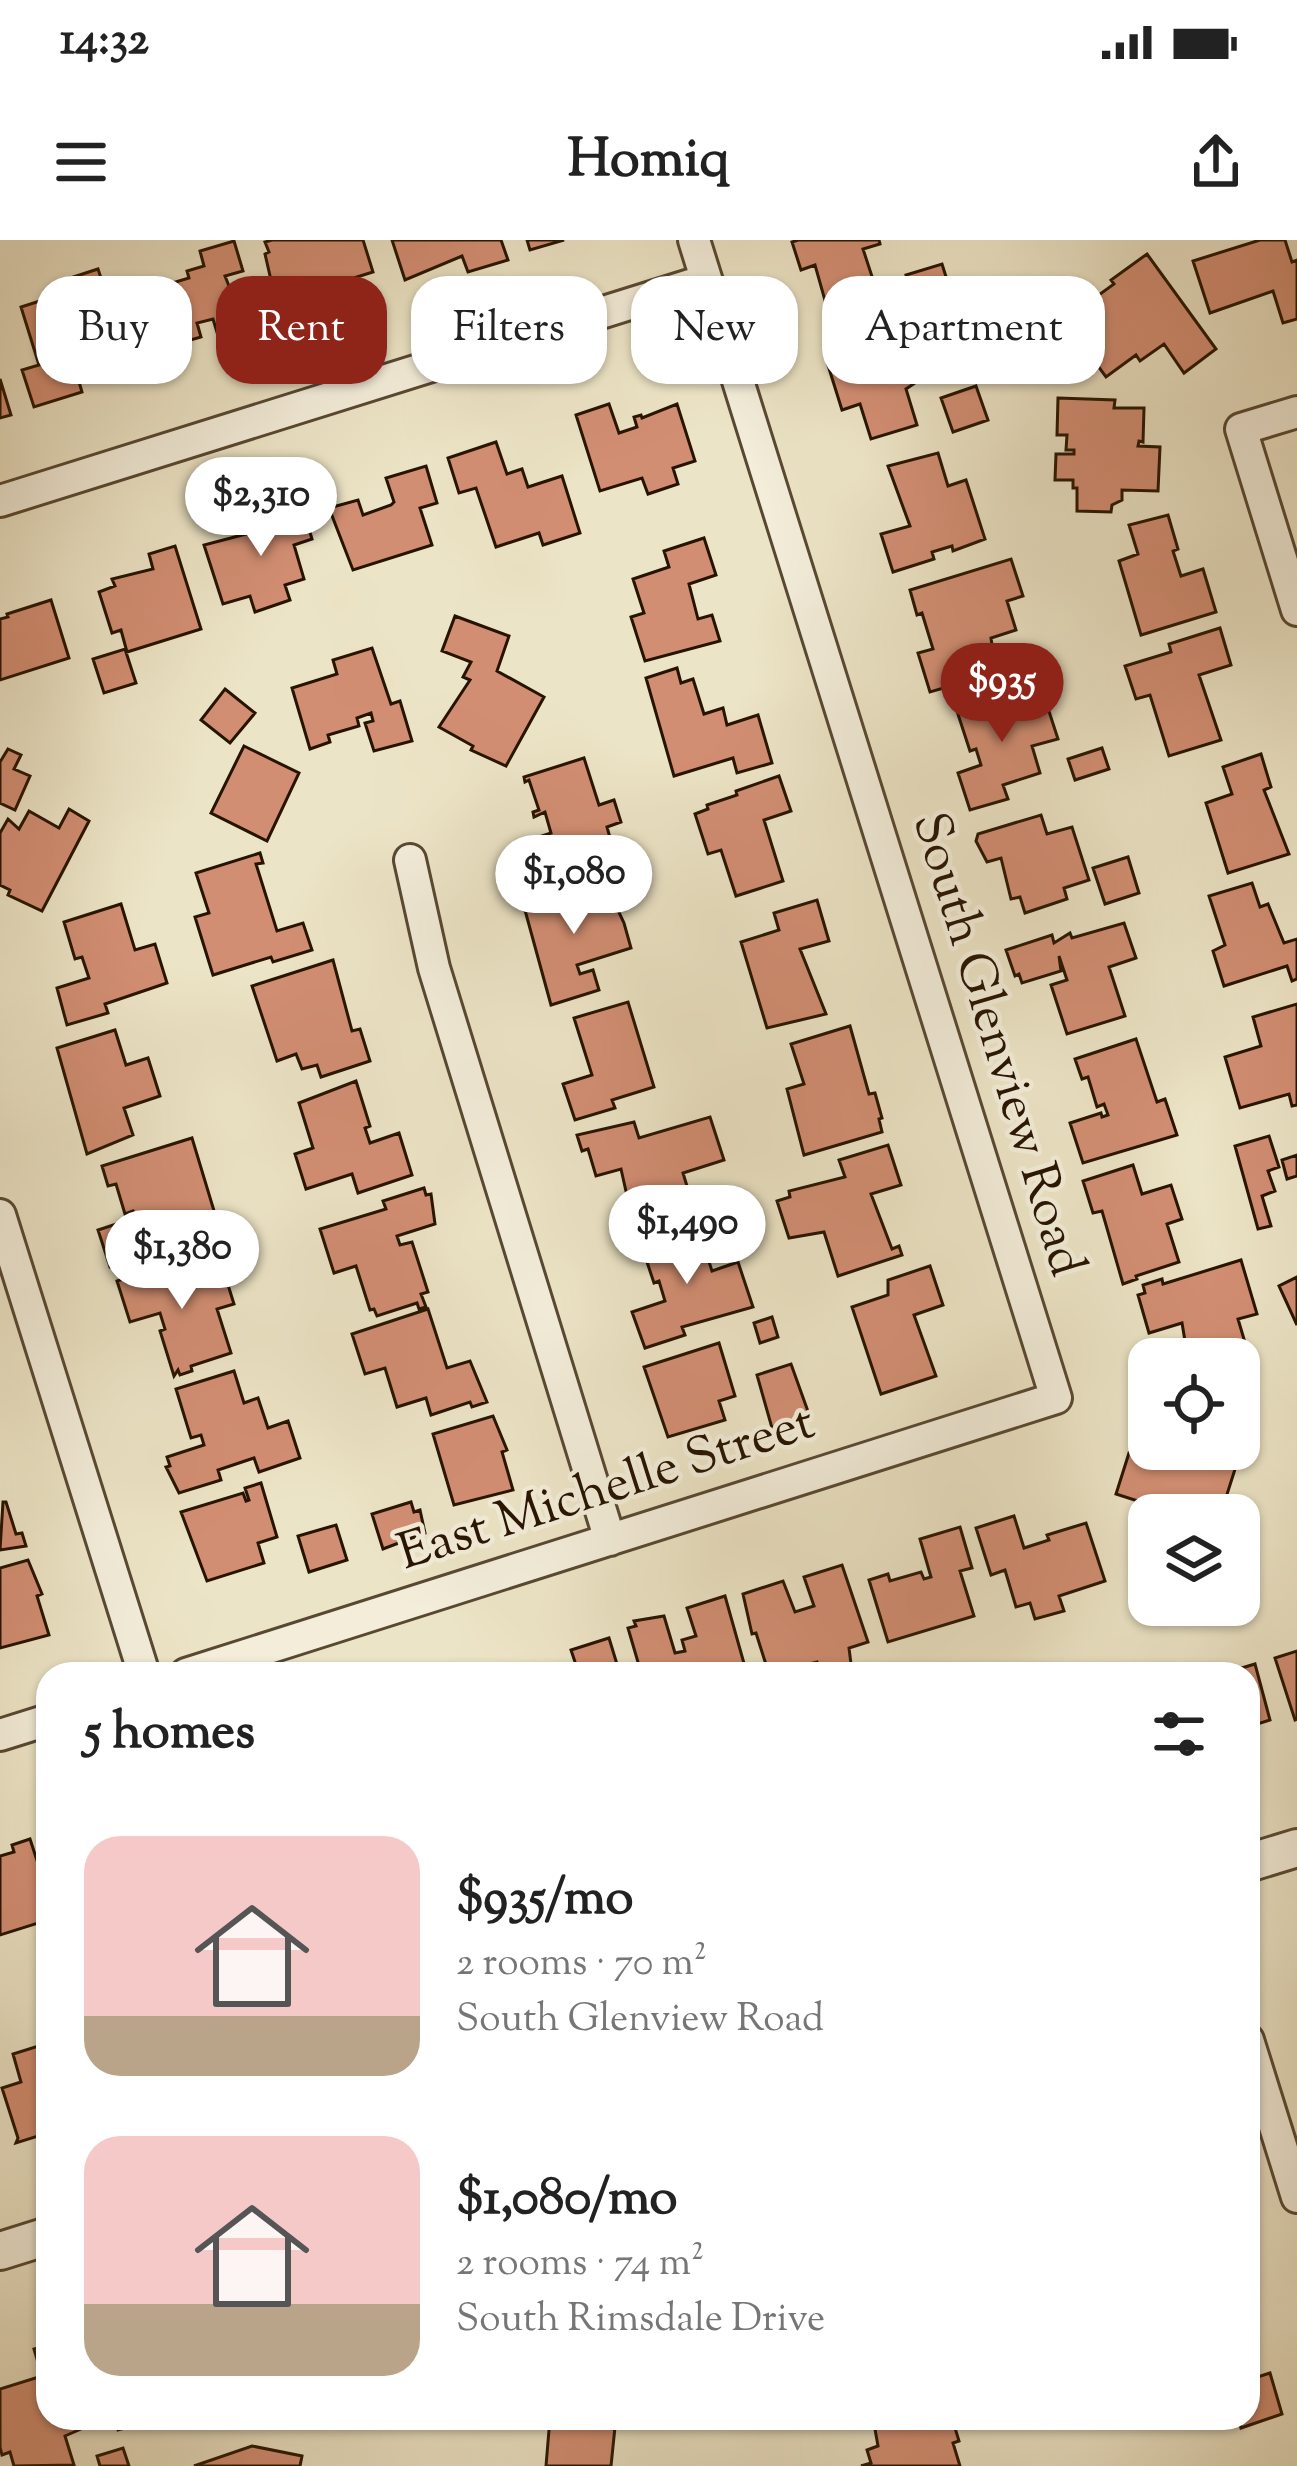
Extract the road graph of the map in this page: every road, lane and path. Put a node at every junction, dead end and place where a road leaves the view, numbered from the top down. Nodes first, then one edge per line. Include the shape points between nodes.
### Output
1 (694, 240) edge
2 (705, 276) edge
3 (631, 303) edge
4 (739, 384) edge
5 (1297, 412) edge
6 (0, 501) edge
7 (1297, 610) edge
8 (410, 860) dead end
9 (0, 1215) edge
10 (1056, 1398) joint
11 (610, 1540) junction
12 (140, 1662) edge
13 (224, 1662) edge
14 (36, 1724) edge
15 (0, 1736) edge
16 (1297, 1848) edge
17 (1260, 1859) edge
18 (1260, 2079) edge
19 (1297, 2198) edge
20 (36, 2240) edge
21 (0, 2251) edge

1 - 2 street, South Glenview Road
3 - 6 street
4 - 10 street, South Glenview Road
5 - 7 street via 1240,428
8 - 11 street via 434,968
9 - 12 street
10 - 11 street, East Michelle Street
11 - 13 street, East Michelle Street
14 - 15 street
16 - 17 street
18 - 19 street
20 - 21 street

